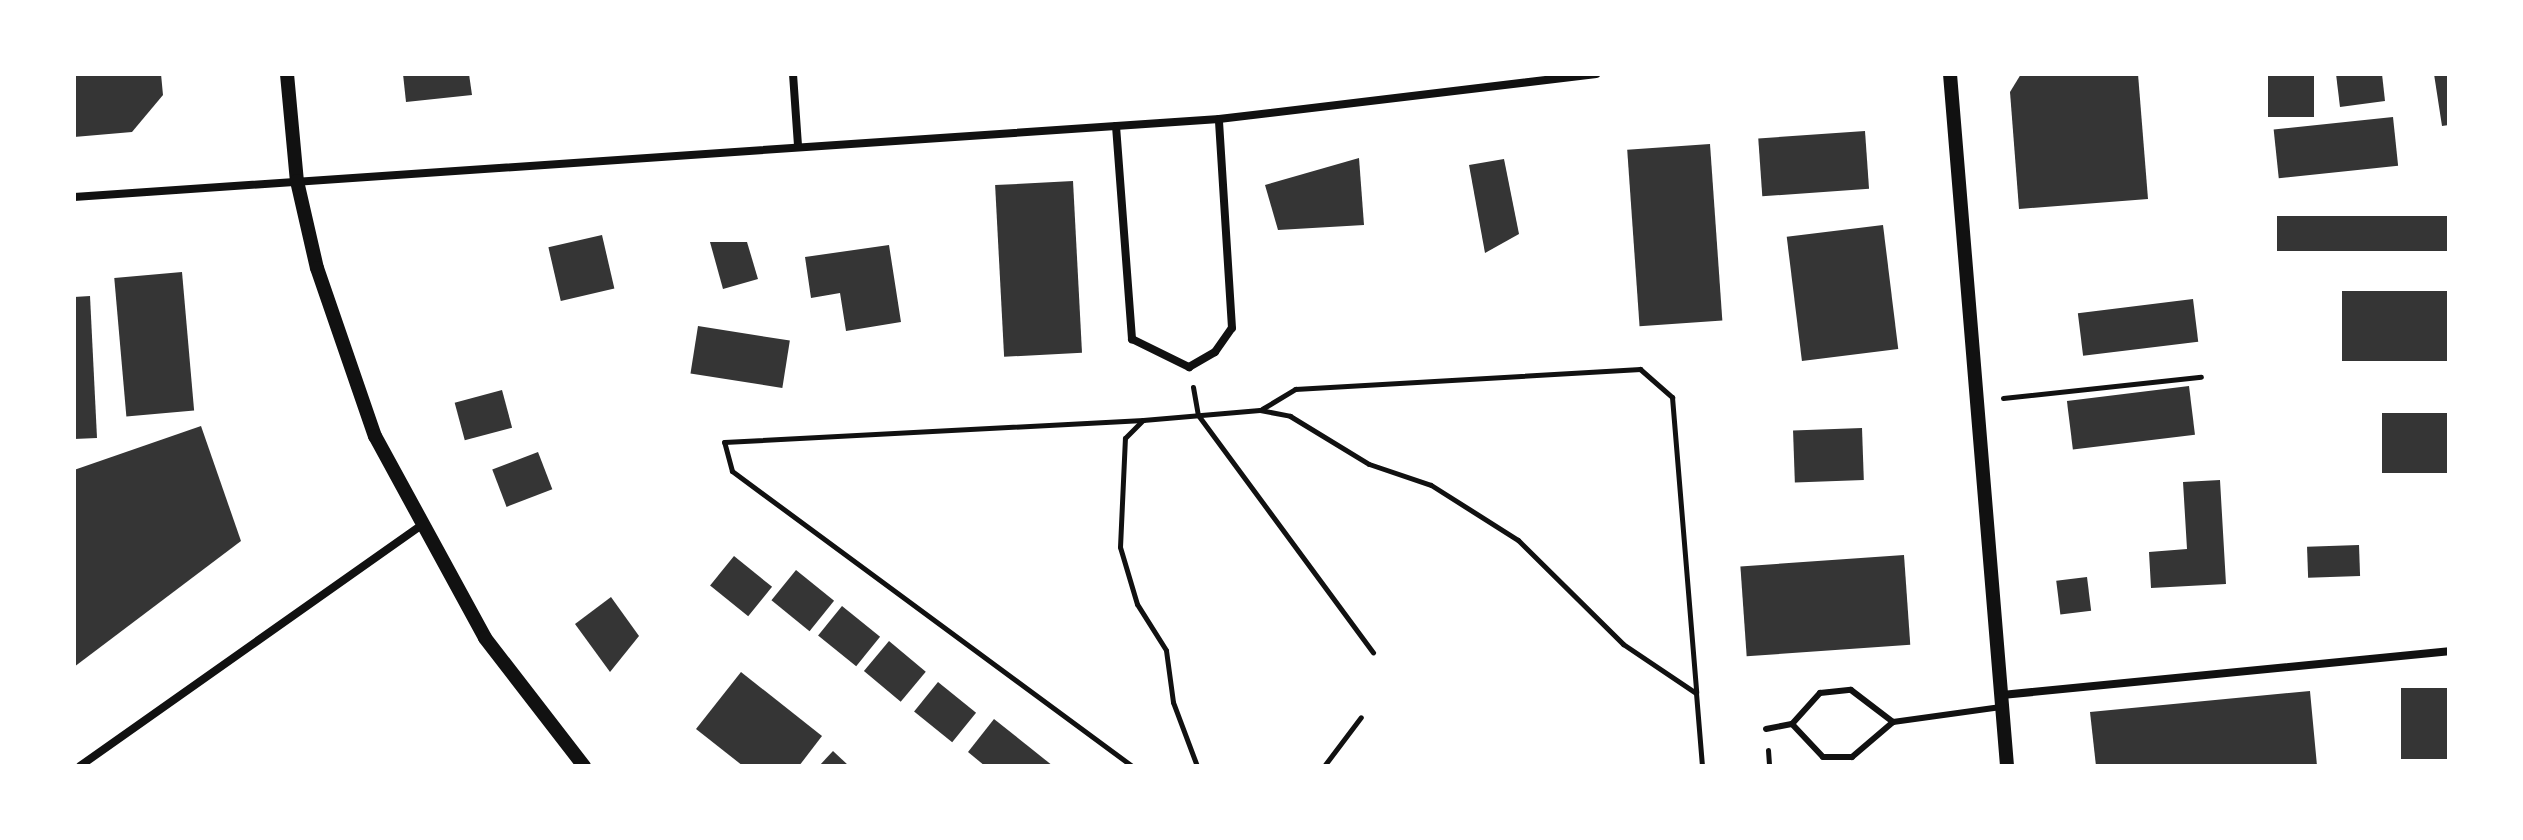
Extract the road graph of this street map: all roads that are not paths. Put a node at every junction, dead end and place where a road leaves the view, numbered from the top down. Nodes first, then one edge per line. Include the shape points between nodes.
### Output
1 (287, 74) edge
2 (793, 74) edge
3 (1476, 74) edge
4 (1596, 74) edge
5 (1950, 74) edge
6 (1477, 86) junction
7 (1219, 119) junction
8 (1116, 126) junction
9 (798, 146) junction
10 (297, 181) junction
11 (74, 197) edge
12 (418, 528) junction
13 (2449, 651) edge
14 (2002, 701) junction
15 (1893, 722) junction
16 (1792, 724) junction
17 (1766, 729) dead end
18 (80, 766) edge
19 (584, 766) edge
20 (2007, 766) edge

1 - 10 street
2 - 9 street
3 - 6 street
4 - 6 street
5 - 14 street
6 - 7 street
7 - 8 street
7 - 8 street via 1232,328 1215,352 1189,367 1132,339
8 - 9 street
9 - 10 street
10 - 11 street
10 - 12 street via 344,356
12 - 18 street
12 - 19 street via 485,638
13 - 14 street
14 - 15 lane
14 - 20 street
15 - 16 lane via 1851,690 1820,693
15 - 16 lane via 1852,757 1823,757
16 - 17 lane

